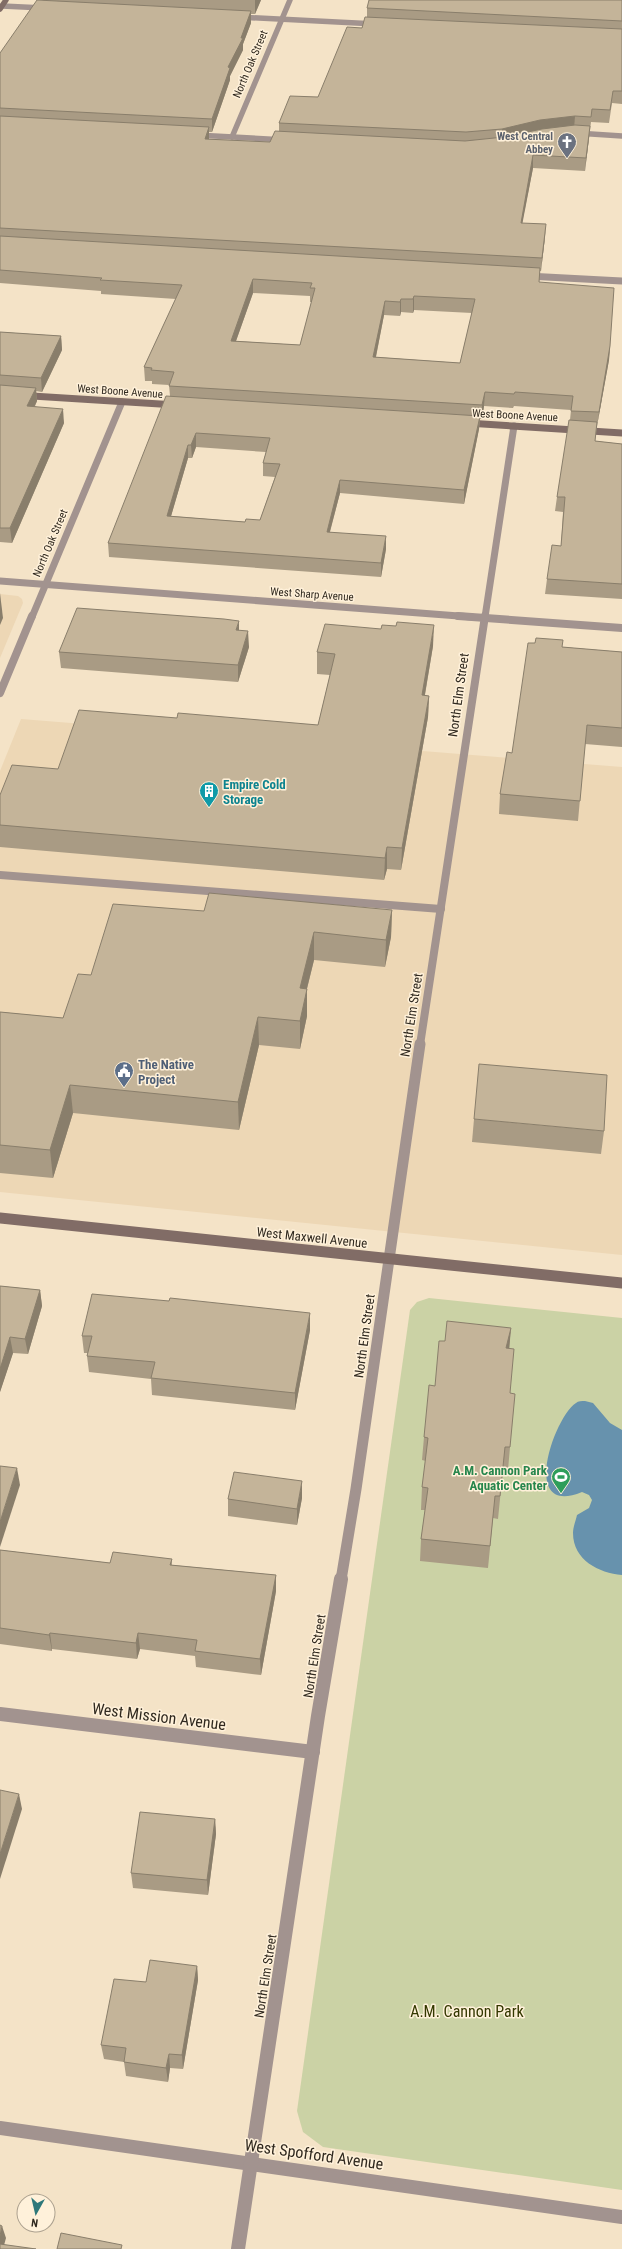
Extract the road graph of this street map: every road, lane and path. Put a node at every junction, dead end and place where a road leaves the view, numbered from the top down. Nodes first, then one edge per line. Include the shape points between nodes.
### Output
1 (6, 0) edge
2 (290, 0) edge
3 (1, 7) edge
4 (47, 8) edge
5 (234, 17) edge
6 (281, 19) junction
7 (384, 25) edge
8 (190, 134) edge
9 (567, 134) edge
10 (622, 136) edge
11 (232, 137) junction
12 (291, 140) edge
13 (519, 275) edge
14 (622, 281) edge
15 (0, 394) edge
16 (122, 402) junction
17 (185, 406) edge
18 (456, 423) edge
19 (514, 426) junction
20 (622, 433) edge
21 (0, 581) edge
22 (45, 585) junction
23 (484, 618) junction
24 (622, 628) edge
25 (0, 693) edge
26 (0, 875) edge
27 (441, 909) junction
28 (0, 1218) edge
29 (390, 1259) junction
30 (622, 1283) edge
31 (0, 1714) edge
32 (313, 1752) junction
33 (0, 2128) edge
34 (251, 2163) junction
35 (622, 2217) edge
36 (238, 2249) edge

1 - 3 street
2 - 6 street, North Oak Street
3 - 4 street
5 - 6 street
6 - 7 street
6 - 11 street, North Oak Street
8 - 11 street
9 - 10 street
11 - 12 street
13 - 14 street
15 - 16 street, West Boone Avenue
16 - 17 street, West Boone Avenue
16 - 22 street, North Oak Street
18 - 19 street, West Boone Avenue
19 - 20 street, West Boone Avenue
19 - 23 street, North Elm Street
21 - 22 street, West Sharp Avenue
22 - 23 street, West Sharp Avenue
22 - 25 street, North Oak Street
23 - 24 street, West Sharp Avenue
23 - 27 street, North Elm Street
26 - 27 street
27 - 29 street, North Elm Street
28 - 29 street, West Maxwell Avenue
29 - 30 street, West Maxwell Avenue
29 - 32 street, North Elm Street
31 - 32 street, West Mission Avenue
32 - 34 street, North Elm Street
33 - 34 street, West Spofford Avenue
34 - 35 street, West Spofford Avenue
34 - 36 street, North Elm Street

